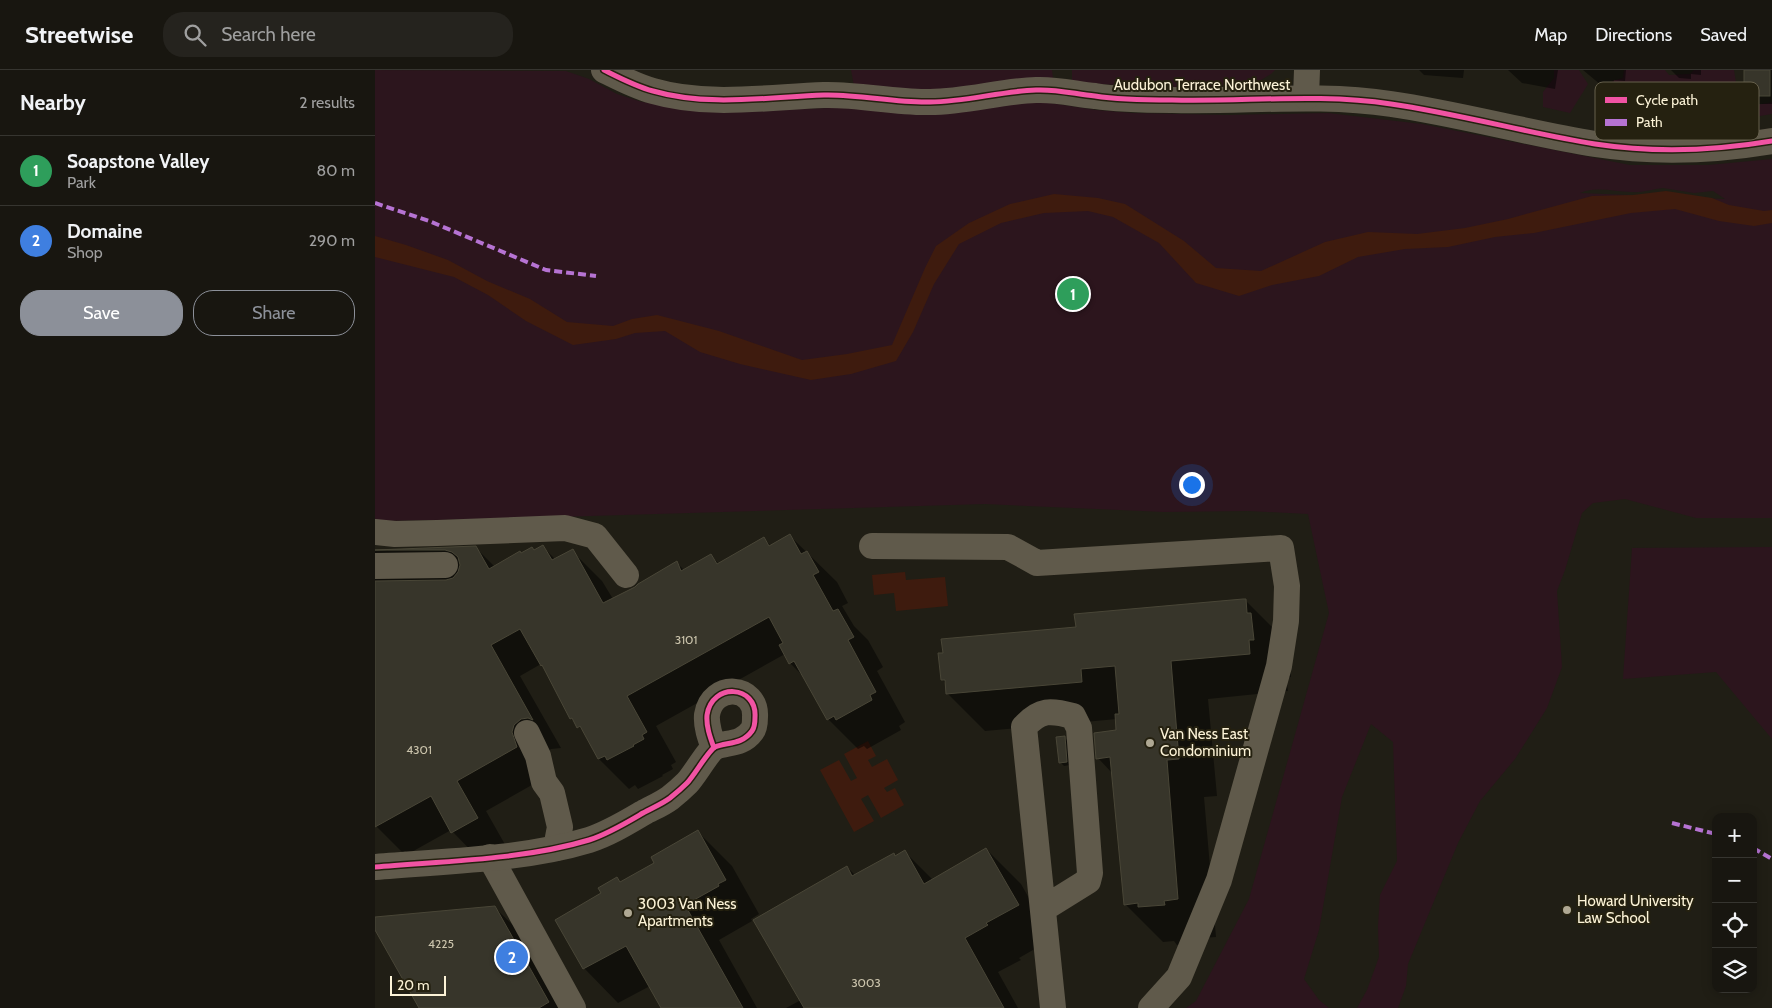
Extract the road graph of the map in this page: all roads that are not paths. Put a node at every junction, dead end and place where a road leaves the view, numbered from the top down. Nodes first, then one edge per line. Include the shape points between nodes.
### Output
1 (604, 70) edge
2 (1307, 70) edge
3 (1306, 97) junction
4 (1772, 141) edge
5 (375, 532) edge
6 (872, 546) dead end
7 (444, 549) junction
8 (375, 566) edge
9 (626, 575) dead end
10 (527, 733) dead end
11 (714, 748) dead end
12 (556, 848) junction
13 (490, 857) junction
14 (375, 867) edge
15 (1043, 909) junction
16 (573, 1008) edge
17 (1053, 1008) edge
18 (1151, 1008) edge

1 - 3 street, Audubon Terrace Northwest via 653,91 701,99 827,95 929,102 1038,90 1110,98 1172,100
2 - 3 street
3 - 4 street, Audubon Terrace Northwest via 1391,104 1625,148 1696,150
5 - 7 street via 395,534
6 - 18 street via 1008,547 1037,563 1281,548 1287,586 1279,666 1222,871 1179,977
7 - 8 street
7 - 9 street via 565,528 595,536
10 - 12 street via 551,793 560,827
11 - 12 street via 686,784 669,798 607,833
12 - 13 street
13 - 14 street
13 - 16 street
15 - 15 street via 1024,727 1033,716 1055,711 1073,716 1079,728 1090,873 1088,881
15 - 17 street

